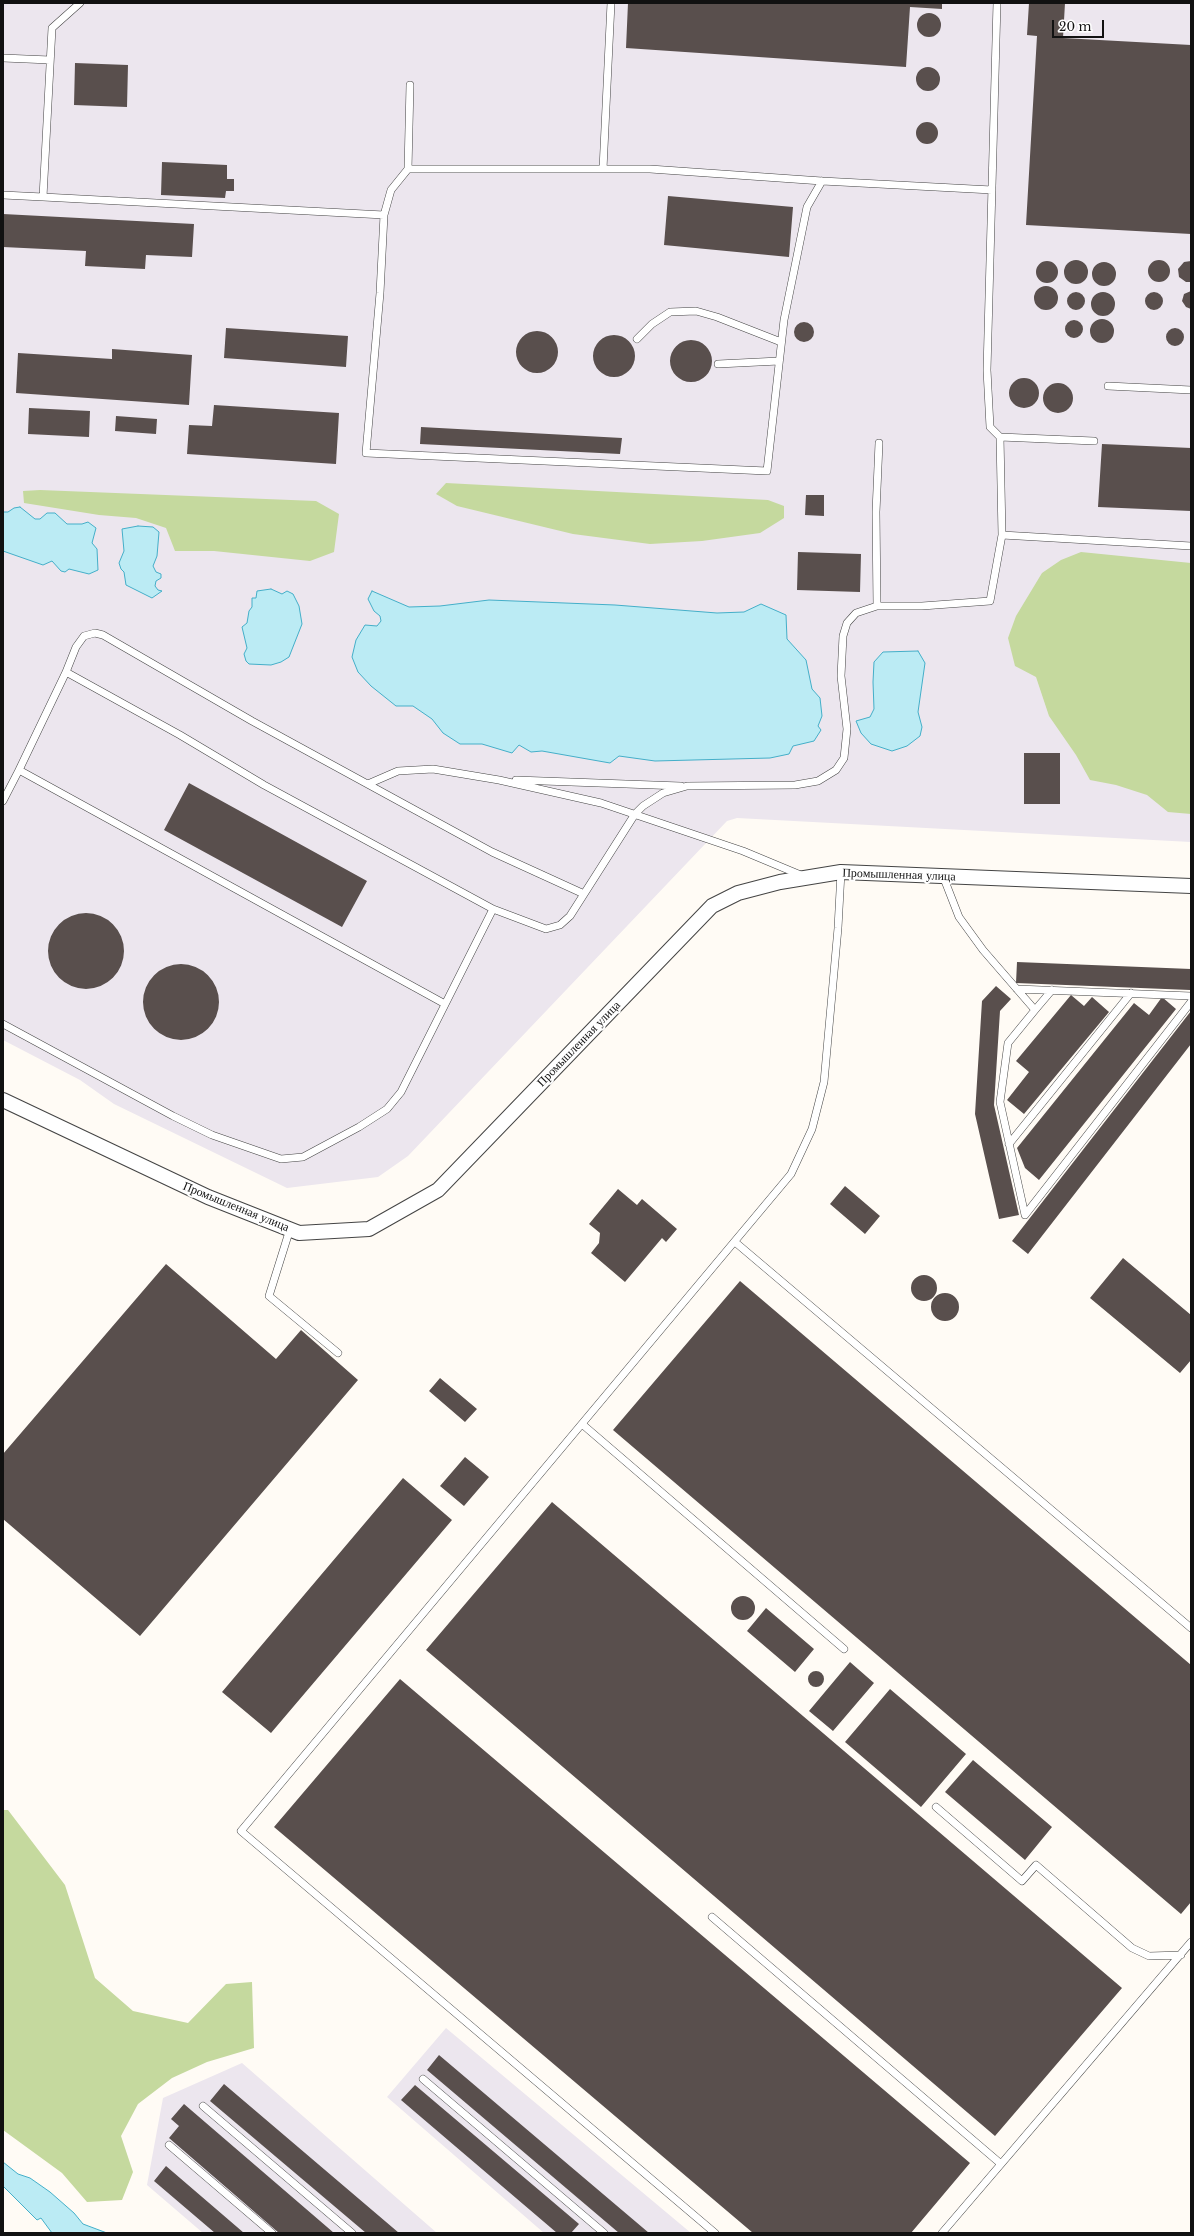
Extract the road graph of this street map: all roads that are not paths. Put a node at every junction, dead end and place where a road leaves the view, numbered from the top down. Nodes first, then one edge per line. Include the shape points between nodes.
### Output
1 (80, 3) edge
2 (611, 3) edge
3 (997, 3) edge
4 (3, 58) edge
5 (50, 60) junction
6 (410, 85) dead end
7 (603, 168) junction
8 (408, 169) junction
9 (822, 181) junction
10 (992, 190) junction
11 (3, 195) edge
12 (43, 197) junction
13 (384, 215) junction
14 (637, 339) dead end
15 (782, 342) junction
16 (779, 361) junction
17 (718, 364) dead end
18 (1108, 386) dead end
19 (1191, 390) edge
20 (1000, 437) junction
21 (1094, 441) dead end
22 (879, 443) dead end
23 (1002, 535) junction
24 (1191, 546) edge
25 (877, 606) junction
26 (66, 672) junction
27 (19, 770) junction
28 (499, 780) junction
29 (368, 784) junction
30 (687, 786) junction
31 (3, 801) edge
32 (635, 814) junction
33 (841, 872) junction
34 (943, 876) junction
35 (806, 878) junction
36 (1191, 886) edge
37 (584, 894) junction
38 (493, 909) junction
39 (1017, 989) junction
40 (1052, 990) junction
41 (1131, 993) junction
42 (1191, 996) edge
43 (1191, 1002) edge
44 (446, 1004) junction
45 (1035, 1010) junction
46 (3, 1024) edge
47 (3, 1100) edge
48 (1009, 1144) junction
49 (290, 1229) junction
50 (735, 1242) junction
51 (338, 1353) dead end
52 (582, 1424) junction
53 (1191, 1628) edge
54 (844, 1649) dead end
55 (936, 1807) dead end
56 (712, 1917) dead end
57 (1191, 1942) edge
58 (1181, 1955) junction
59 (423, 2079) dead end
60 (203, 2106) dead end
61 (169, 2145) dead end
62 (1001, 2164) junction
63 (272, 2233) edge
64 (352, 2233) edge
65 (604, 2233) edge
66 (715, 2233) edge
67 (942, 2233) edge

1 - 5 lane via 52,28
2 - 7 lane
3 - 10 lane
4 - 5 lane
5 - 12 lane
6 - 8 lane
7 - 8 lane
7 - 9 lane
8 - 13 lane via 391,190
9 - 10 lane
9 - 15 lane via 807,207 784,320
10 - 20 lane via 987,370 990,427
11 - 12 lane
12 - 13 lane
13 - 16 lane via 366,453 768,471
14 - 15 lane via 652,324 670,312 696,311
15 - 16 lane
16 - 17 lane
18 - 19 lane
20 - 21 lane
20 - 23 lane
22 - 25 lane via 876,512
23 - 24 lane
23 - 25 lane via 990,601
25 - 30 lane via 856,613 847,623 843,636 841,676 847,729 844,758 836,770 818,781 795,785
26 - 27 lane
26 - 29 lane via 76,647 84,636 95,632
26 - 38 lane via 264,785
27 - 31 lane
27 - 44 lane
28 - 29 lane via 433,769 398,771
28 - 30 lane
28 - 32 lane via 601,803
29 - 37 lane via 492,852
30 - 32 lane via 663,794
32 - 35 lane via 744,851
32 - 37 lane
33 - 34 street, Промышленная улица
33 - 35 street, Промышленная улица
33 - 50 lane via 838,935 824,1082 812,1129 791,1174
34 - 36 street, Промышленная улица
34 - 39 lane via 959,917 983,950
35 - 49 street, Промышленная улица via 738,893 712,906 438,1190 370,1229 299,1233
37 - 38 lane via 570,916 560,925 546,929
38 - 44 lane
39 - 40 lane
39 - 45 lane
40 - 41 lane
40 - 45 lane
41 - 42 lane
41 - 48 lane
43 - 48 lane via 1025,1215
44 - 46 lane via 401,1092 386,1110 318,1150 303,1157 290,1159 281,1159 195,1127
45 - 48 lane via 1008,1043 1000,1102
47 - 49 street, Промышленная улица via 208,1197
49 - 51 lane via 269,1296
50 - 52 lane
50 - 53 lane
52 - 54 lane
52 - 66 lane via 241,1831
55 - 58 lane via 1022,1882 1036,1865 1132,1948 1149,1956
56 - 62 lane
57 - 58 lane
58 - 62 lane
59 - 65 lane
60 - 64 lane
61 - 63 lane
62 - 67 lane

